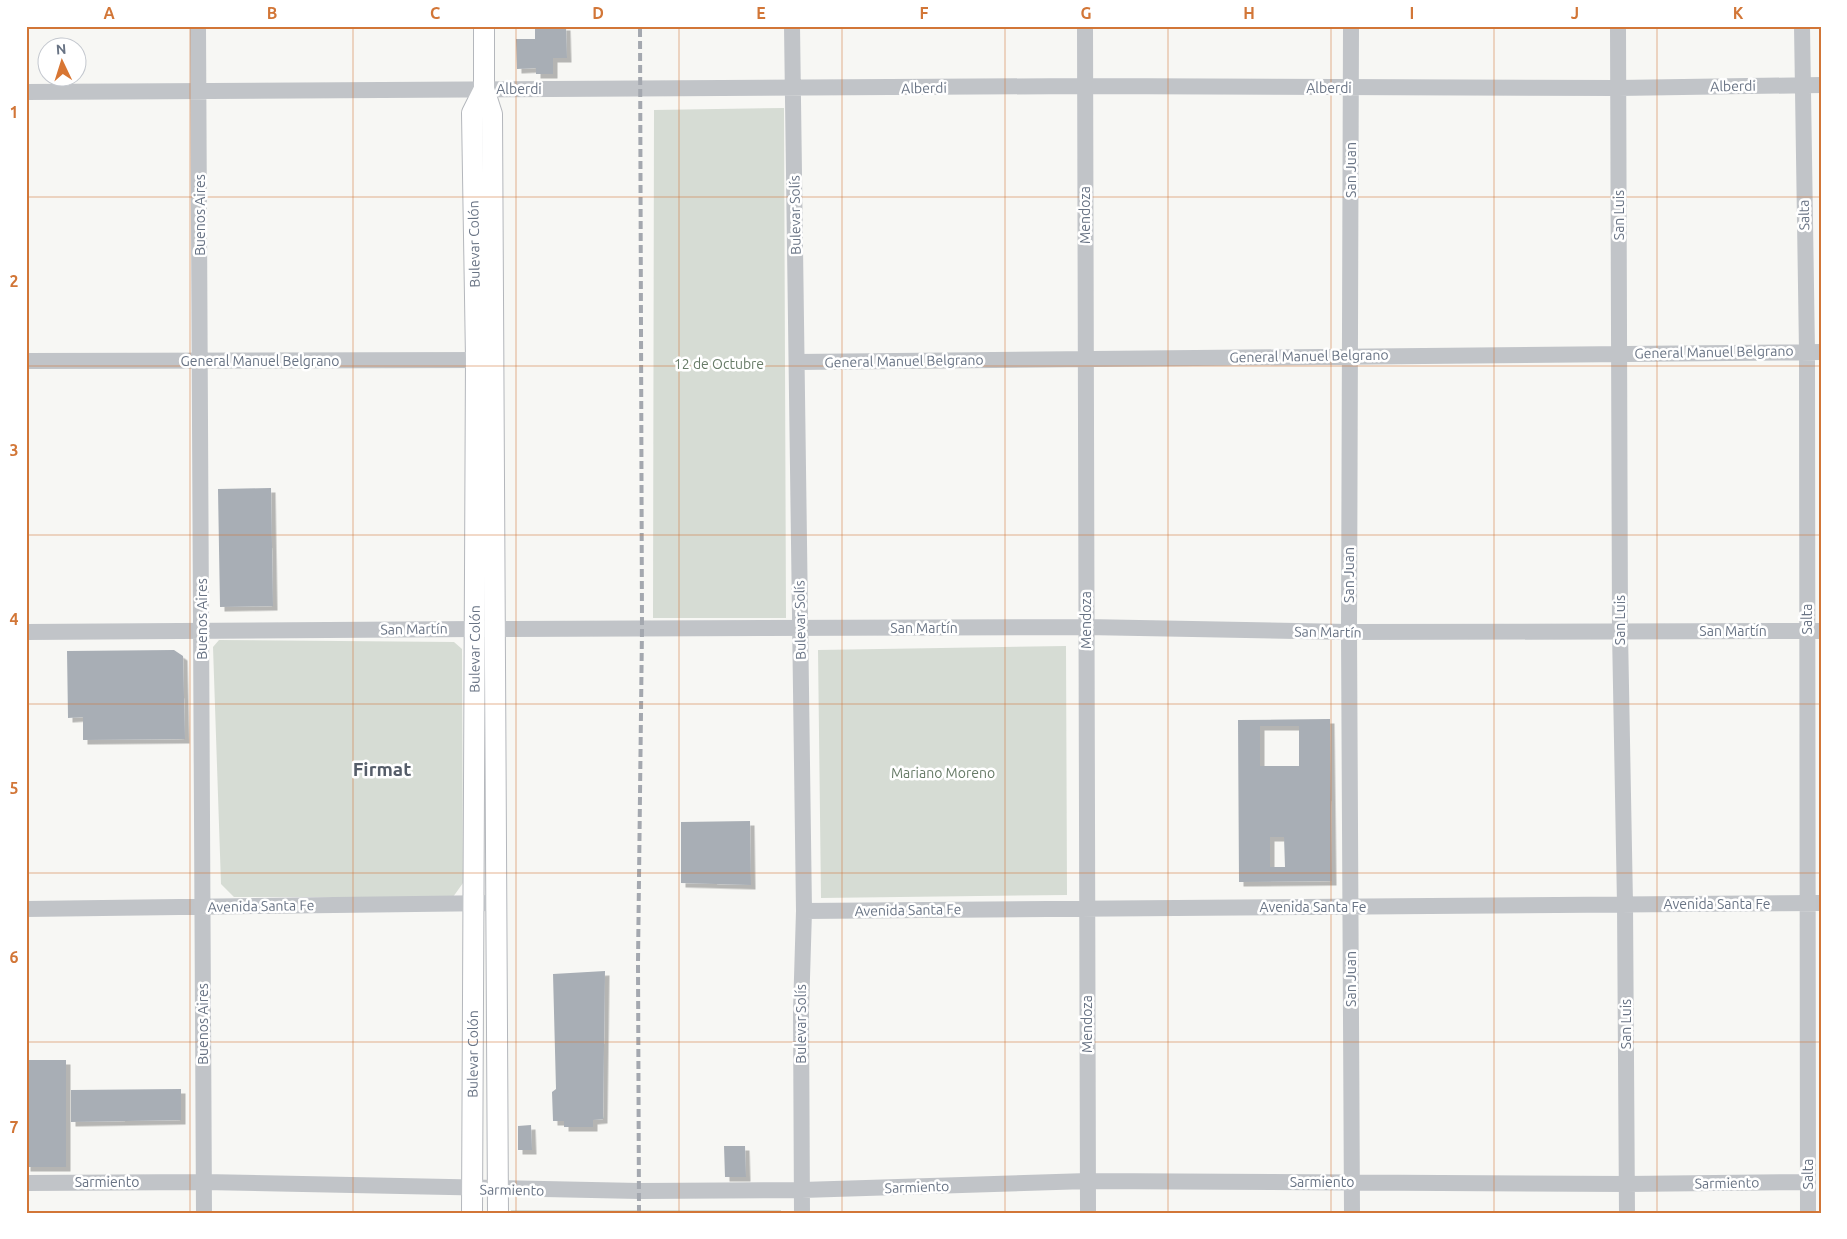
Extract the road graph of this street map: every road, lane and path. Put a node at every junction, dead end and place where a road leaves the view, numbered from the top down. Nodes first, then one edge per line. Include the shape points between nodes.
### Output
1 (198, 26) edge
2 (484, 26) edge
3 (792, 26) edge
4 (1085, 26) edge
5 (1351, 26) edge
6 (1618, 26) edge
7 (1802, 26) edge
8 (1821, 84) edge
9 (1802, 85) junction
10 (1084, 86) junction
11 (1351, 88) junction
12 (1618, 88) junction
13 (484, 89) junction
14 (793, 89) junction
15 (199, 90) junction
16 (26, 92) edge
17 (1814, 351) edge
18 (1620, 354) junction
19 (1351, 356) junction
20 (1085, 359) junction
21 (484, 360) junction
22 (26, 361) edge
23 (201, 361) junction
24 (797, 362) junction
25 (1086, 627) junction
26 (474, 629) junction
27 (494, 629) junction
28 (801, 629) junction
29 (1814, 631) edge
30 (26, 632) edge
31 (202, 632) junction
32 (1348, 632) junction
33 (1620, 632) junction
34 (473, 903) junction
35 (496, 903) junction
36 (1814, 903) edge
37 (1625, 904) junction
38 (1351, 906) junction
39 (202, 907) junction
40 (26, 909) edge
41 (1087, 909) junction
42 (804, 911) junction
43 (1815, 1109) edge
44 (204, 1182) junction
45 (1088, 1182) junction
46 (1808, 1182) junction
47 (26, 1183) edge
48 (1352, 1183) junction
49 (1627, 1184) junction
50 (472, 1189) junction
51 (498, 1190) junction
52 (802, 1190) junction
53 (204, 1213) edge
54 (472, 1213) edge
55 (498, 1213) edge
56 (802, 1213) edge
57 (1088, 1213) edge
58 (1352, 1213) edge
59 (1627, 1213) edge
60 (1808, 1213) edge

1 - 15 street, Buenos Aires
2 - 13 main road, Bulevar Colón
3 - 14 street, Bulevar Solís
4 - 10 street, Mendoza
5 - 11 street, San Juan
6 - 12 street, San Luis
7 - 9 street, Salta
8 - 9 street, Alberdi
9 - 12 street, Alberdi
9 - 17 street, Salta
10 - 11 street, Alberdi
10 - 14 street, Alberdi
10 - 20 street, Mendoza
11 - 12 street, Alberdi
11 - 19 street, San Juan
12 - 18 street, San Luis
13 - 14 street, Alberdi
13 - 15 street, Alberdi
13 - 21 main road, Bulevar Colón via 472,113
14 - 24 street, Bulevar Solís
15 - 16 street, Alberdi
15 - 23 street, Buenos Aires
17 - 18 street, General Manuel Belgrano
17 - 29 street, Salta
18 - 19 street, General Manuel Belgrano
18 - 33 street, San Luis
19 - 20 street, General Manuel Belgrano
19 - 32 street, San Juan
20 - 24 street, General Manuel Belgrano
20 - 25 street, Mendoza
21 - 23 street, General Manuel Belgrano
21 - 26 main road, Bulevar Colón
21 - 27 main road, Bulevar Colón
22 - 23 street, General Manuel Belgrano
23 - 31 street, Buenos Aires
24 - 28 street, Bulevar Solís
25 - 28 street, San Martín
25 - 32 street, San Martín
25 - 41 street, Mendoza
26 - 27 street, San Martín
26 - 31 street, San Martín
26 - 34 main road, Bulevar Colón
27 - 28 street, San Martín
27 - 35 main road, Bulevar Colón
28 - 42 street, Bulevar Solís
29 - 33 street, San Martín
29 - 36 street, Salta
30 - 31 street, San Martín
31 - 39 street, Buenos Aires
32 - 33 street, San Martín
32 - 38 street, San Juan
33 - 37 street, San Luis
34 - 35 street, Avenida Santa Fe
34 - 39 street, Avenida Santa Fe
34 - 50 main road, Bulevar Colón
35 - 51 main road, Bulevar Colón
36 - 37 street, Avenida Santa Fe
36 - 43 street, Salta
37 - 38 street, Avenida Santa Fe
37 - 49 street, San Luis
38 - 41 street, Avenida Santa Fe
38 - 48 street, San Juan
39 - 40 street, Avenida Santa Fe
39 - 44 street, Buenos Aires
41 - 42 street, Avenida Santa Fe
41 - 45 street, Mendoza
42 - 52 street, Bulevar Solís via 800,1011
43 - 46 street, Salta
44 - 47 street, Sarmiento
44 - 50 street, Sarmiento
44 - 53 street, Buenos Aires
45 - 48 street, Sarmiento
45 - 52 street, Sarmiento
45 - 57 street, Mendoza
46 - 49 street, Sarmiento
46 - 60 street, Salta
48 - 49 street, Sarmiento
48 - 58 street, San Juan
49 - 59 street, San Luis
50 - 51 street, Sarmiento
50 - 54 main road, Bulevar Colón
51 - 52 street, Sarmiento
51 - 55 main road, Bulevar Colón
52 - 56 street, Bulevar Solís

